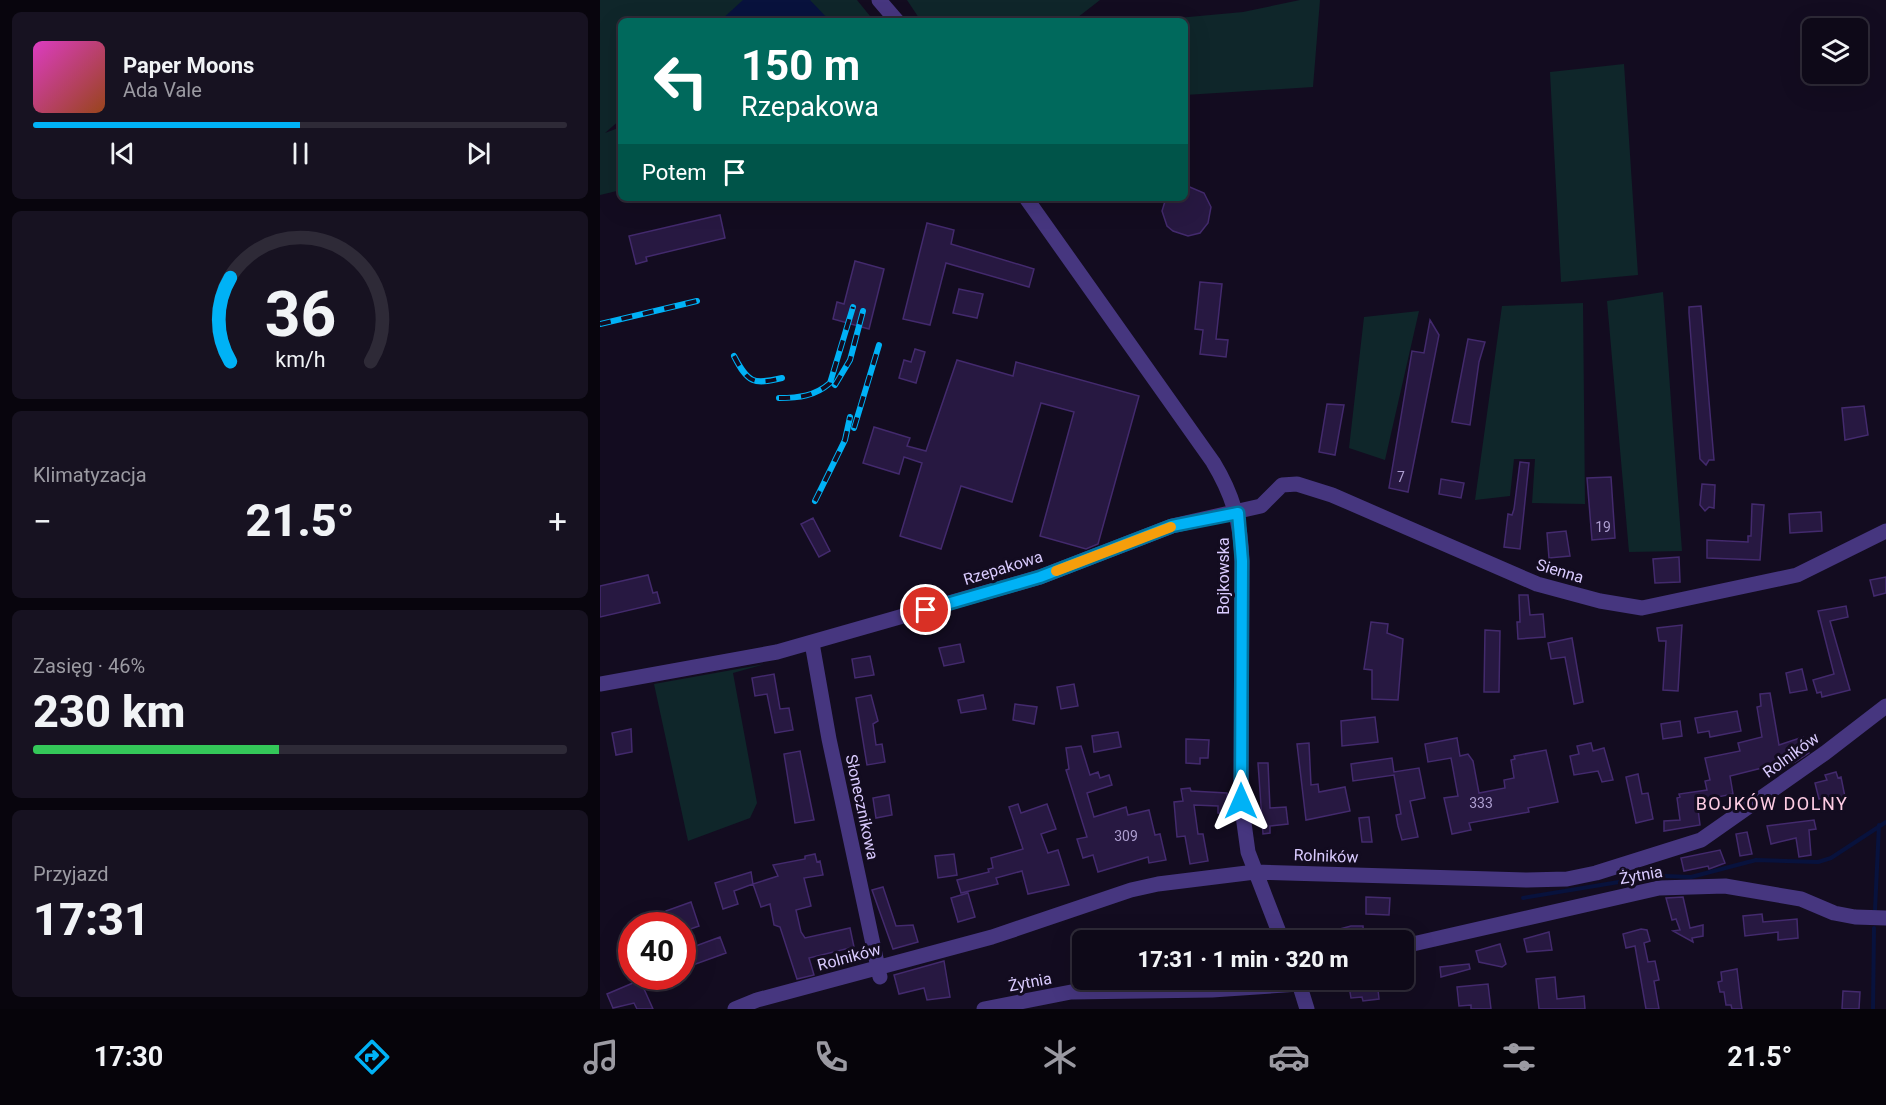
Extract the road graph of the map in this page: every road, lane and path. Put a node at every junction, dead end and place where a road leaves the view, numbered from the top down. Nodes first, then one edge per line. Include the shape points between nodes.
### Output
1 (879, 0) edge
2 (894, 18) edge
3 (1028, 201) edge
4 (1238, 513) junction
5 (1886, 531) edge
6 (812, 644) junction
7 (600, 684) edge
8 (1886, 706) edge
9 (1255, 872) junction
10 (1886, 918) edge
11 (1278, 930) edge
12 (1414, 944) edge
13 (878, 972) junction
14 (1212, 990) edge
15 (1301, 990) edge
16 (735, 1009) edge
17 (984, 1009) edge
18 (1307, 1009) edge

1 - 2 street
3 - 4 street, Bojkowska via 1213,462
4 - 5 street, Sienna via 1261,506 1282,485 1297,484 1383,515 1537,585 1642,608 1797,575
4 - 6 street, Rzepakowa via 1172,526 1040,577
4 - 9 street, Bojkowska via 1242,561 1241,801
6 - 7 street, Rzepakowa
6 - 13 street, Słonecznikowa
8 - 9 street, Rolników via 1701,840 1596,873 1567,879 1527,880
9 - 11 street, Bojkowska
9 - 13 street, Rolników via 1131,890
10 - 12 street, Żytnia via 1834,913 1801,899 1725,885 1659,888
13 - 16 street, Rolników via 757,1000
14 - 17 street, Żytnia via 1071,992
15 - 18 street

